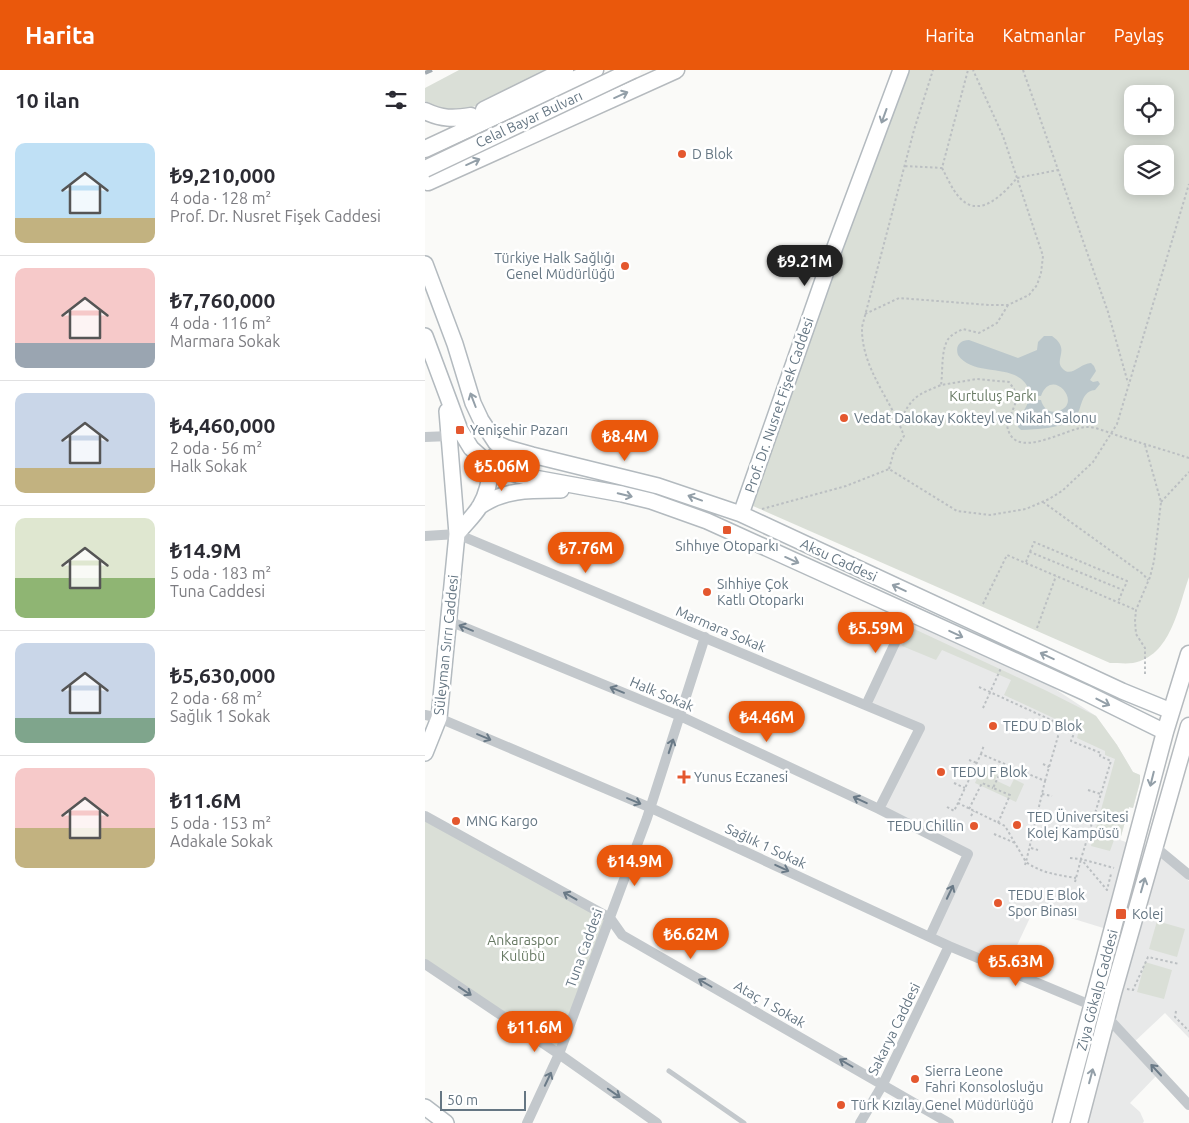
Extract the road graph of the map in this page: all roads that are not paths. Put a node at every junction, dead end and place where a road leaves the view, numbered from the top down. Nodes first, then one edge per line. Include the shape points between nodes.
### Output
1 (565, 70) edge
2 (595, 70) edge
3 (633, 70) edge
4 (676, 70) edge
5 (901, 70) edge
6 (425, 111) edge
7 (471, 116) junction
8 (425, 139) edge
9 (425, 148) edge
10 (425, 154) edge
11 (426, 181) edge
12 (425, 264) edge
13 (425, 336) edge
14 (444, 386) junction
15 (450, 436) junction
16 (425, 437) edge
17 (496, 443) junction
18 (491, 466) junction
19 (597, 489) junction
20 (479, 507) junction
21 (741, 514) junction
22 (457, 534) junction
23 (425, 536) edge
24 (909, 613) junction
25 (449, 621) junction
26 (705, 637) junction
27 (1189, 654) edge
28 (866, 705) junction
29 (1171, 711) junction
30 (432, 716) edge
31 (680, 716) junction
32 (1189, 719) edge
33 (1165, 732) junction
34 (1187, 736) edge
35 (425, 753) edge
36 (651, 808) junction
37 (879, 809) junction
38 (425, 816) edge
39 (1154, 846) junction
40 (1189, 875) edge
41 (610, 918) junction
42 (930, 936) junction
43 (949, 946) junction
44 (425, 964) edge
45 (1093, 1006) junction
46 (1107, 1017) junction
47 (559, 1054) junction
48 (669, 1071) dead end
49 (883, 1084) junction
50 (1189, 1105) edge
51 (425, 1107) edge
52 (446, 1123) edge
53 (527, 1123) edge
54 (657, 1123) edge
55 (744, 1123) edge
56 (860, 1123) edge
57 (949, 1123) edge
58 (1061, 1123) edge
59 (1079, 1123) edge

1 - 7 main road
2 - 9 main road, Celal Bayar Bulvarı
3 - 11 main road, Celal Bayar Bulvarı, bridge
11 -> 4 main road
5 -> 21 main road, Prof. Dr. Nusret Fişek Caddesi
6 - 7 main road via 444,119
7 - 8 main road
10 - 11 main road via 430,168
17 -> 12 main road via 473,403
13 - 14 main road
14 - 15 main road, Süleyman Sırrı Caddesi
14 - 18 main road via 466,439
15 - 16 street
15 - 22 main road, Süleyman Sırrı Caddesi
17 - 18 main road
21 -> 17 main road, Aksu Caddesi via 659,486
18 - 19 main road, Aksu Caddesi via 513,474
18 - 20 main road via 486,492
19 - 20 main road via 517,492 497,496
19 -> 24 main road, Aksu Caddesi via 651,501 707,521
20 - 22 main road
29 -> 21 main road, Aksu Caddesi
22 - 23 street, Marmara Sokak
22 - 25 main road, Süleyman Sırrı Caddesi
22 - 26 street, Marmara Sokak
24 - 28 street
24 -> 33 main road, Aksu Caddesi
25 - 30 main road, Süleyman Sırrı Caddesi
31 -> 25 street, Halk Sokak
26 - 28 street, Marmara Sokak
26 - 31 street, Tuna Caddesi
27 - 29 main road, Ziya Gökalp Caddesi
28 - 37 street, Marmara Sokak via 920,728
29 - 32 main road
29 - 33 main road, Ziya Gökalp Caddesi
30 - 35 main road, Süleyman Sırrı Caddesi
30 -> 36 street, Sağlık 1 Sokak
36 -> 31 street, Tuna Caddesi
37 -> 31 street, Halk Sokak
33 - 34 main road
33 -> 45 main road, Ziya Gökalp Caddesi
34 - 39 main road, Ziya Gökalp Caddesi
36 - 41 street, Tuna Caddesi
36 -> 42 street, Sağlık 1 Sokak
42 -> 37 street, Halk Sokak via 968,854
41 -> 38 street, Ataç 1 Sokak
39 - 40 street
46 -> 39 main road, Ziya Gökalp Caddesi
41 - 47 street, Tuna Caddesi
49 -> 41 street, Ataç 1 Sokak via 622,935
42 - 43 street, Sağlık 1 Sokak
43 - 45 street, Sağlık 1 Sokak
43 - 49 street, Sakarya Caddesi
44 -> 47 street
45 - 58 main road, Ziya Gökalp Caddesi
50 -> 46 street
59 -> 46 main road, Ziya Gökalp Caddesi
53 -> 47 street, Tuna Caddesi
47 -> 54 street
48 - 55 lane
49 - 56 street, Sakarya Caddesi
49 - 57 street, Ataç 1 Sokak
51 - 52 main road

